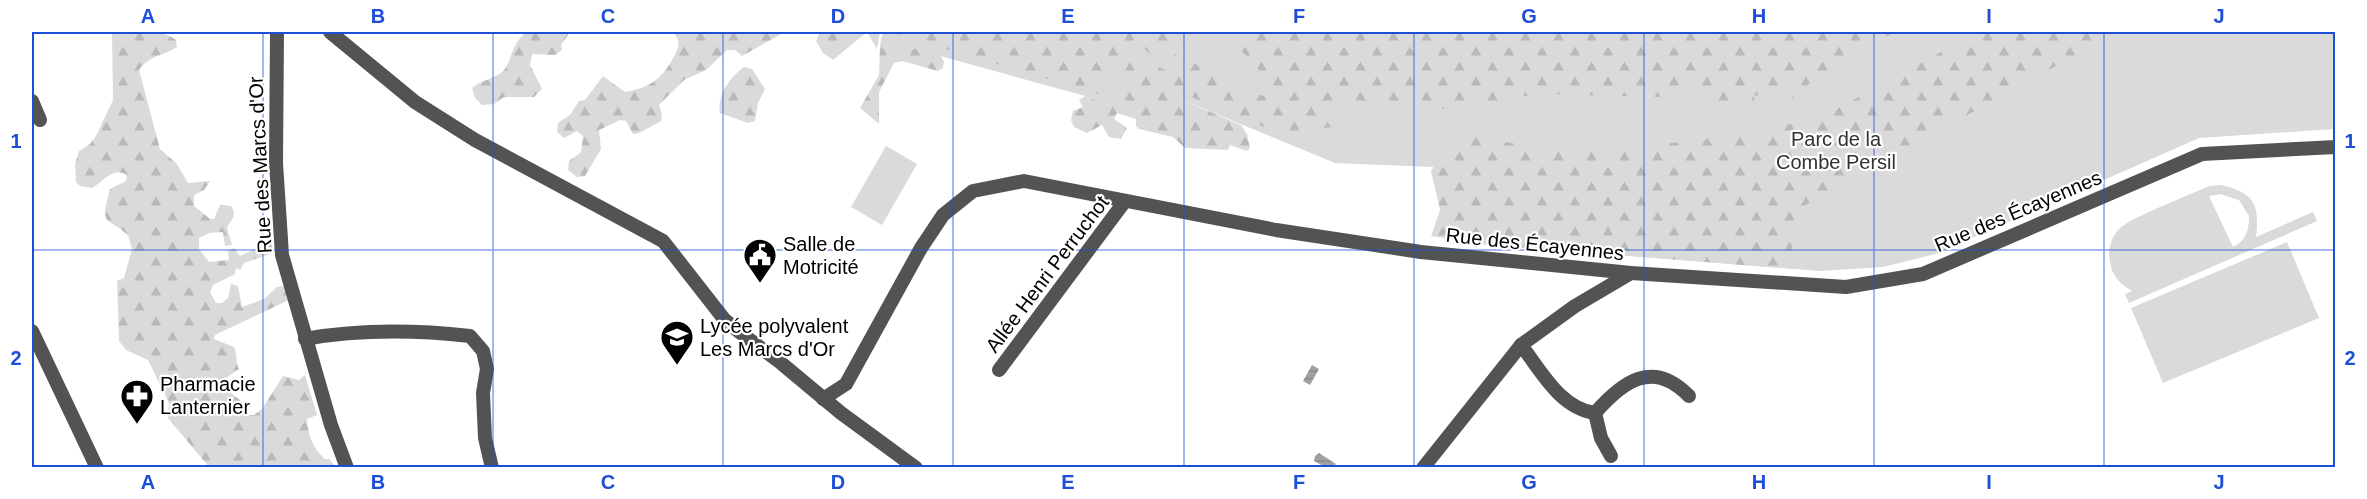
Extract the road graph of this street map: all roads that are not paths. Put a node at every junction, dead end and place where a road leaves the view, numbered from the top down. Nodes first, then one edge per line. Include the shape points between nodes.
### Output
1 (277, 32) edge
2 (330, 32) edge
3 (32, 101) edge
4 (40, 120) dead end
5 (2336, 147) edge
6 (1125, 201) junction
7 (1631, 273) junction
8 (32, 331) edge
9 (305, 339) junction
10 (1521, 345) junction
11 (999, 370) dead end
12 (1689, 396) dead end
13 (823, 399) junction
14 (1595, 413) junction
15 (1611, 456) dead end
16 (1427, 466) edge
17 (97, 468) edge
18 (347, 468) edge
19 (492, 468) edge
20 (916, 468) edge

1 - 9 street, Rue des Marcs d'Or via 276,163 282,255
2 - 13 street via 425,108 475,140 663,241 724,319
3 - 4 street
5 - 7 street, Rue des Écayennes via 2202,154 1923,274 1846,287
6 - 7 street, Rue des Écayennes via 1421,252
6 - 11 street, Allée Henri Perruchot
6 - 13 street, Rue des Écayennes via 1024,181 973,191 943,216 921,248 846,384
7 - 10 street via 1575,306
8 - 17 street
9 - 18 street, Rue des Marcs d'Or
9 - 19 street via 349,331 470,336 483,351 487,369 483,393 485,438
10 - 14 street via 1566,403
10 - 16 street
12 - 14 street via 1664,377 1646,377 1615,390
13 - 20 street
14 - 15 street via 1601,438

